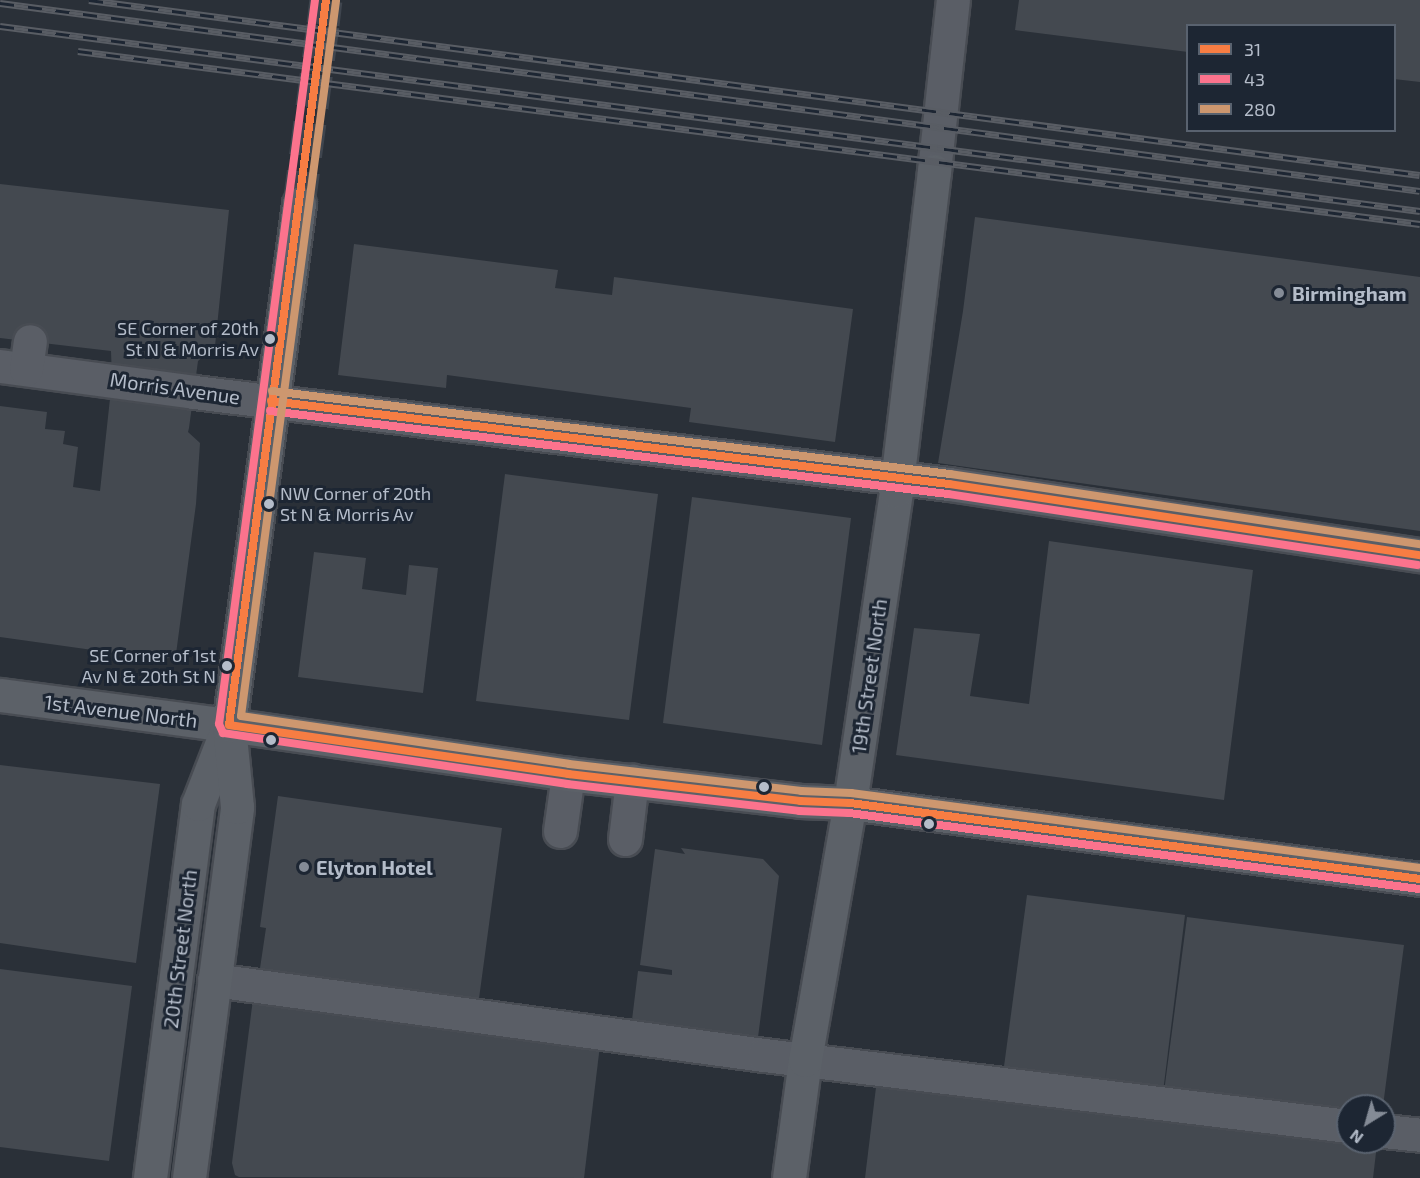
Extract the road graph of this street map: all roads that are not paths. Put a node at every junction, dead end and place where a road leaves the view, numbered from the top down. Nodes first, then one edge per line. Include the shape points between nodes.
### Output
1 (953, 0) edge
2 (934, 171) joint
3 (298, 204) tunnel mouth
4 (17, 361) edge
5 (271, 400) junction
6 (898, 478) junction
7 (1420, 555) edge
8 (0, 695) edge
9 (229, 725) junction
10 (568, 774) junction
11 (632, 780) junction
12 (850, 803) junction
13 (560, 831) dead end
14 (625, 839) dead end
15 (1420, 879) edge
16 (214, 980) junction
17 (805, 1060) junction
18 (1336, 1125) edge
19 (1396, 1132) edge
20 (1420, 1135) edge
21 (150, 1178) edge
22 (189, 1178) edge
23 (789, 1178) edge

1 - 2 street
2 - 6 main road, 19th Street North
3 - 5 main road, 20th Street North
4 - 5 street, Morris Avenue
5 - 6 street, Morris Avenue
5 - 9 main road, 20th Street North
6 - 7 street, Morris Avenue
6 - 12 main road, 19th Street North
8 - 9 main road, 1st Avenue North
9 - 10 main road, 1st Avenue North
9 - 16 main road, 20th Street North via 237,807
9 - 21 main road, 20th Street North via 198,804
10 - 11 main road, 1st Avenue North
10 - 13 street
11 - 12 main road, 1st Avenue North via 800,801
11 - 14 street
12 - 15 main road, 1st Avenue North
12 - 17 main road, 19th Street North
16 - 17 street
16 - 22 main road, 20th Street North
17 - 18 street
17 - 23 main road, 19th Street North
19 - 20 street

